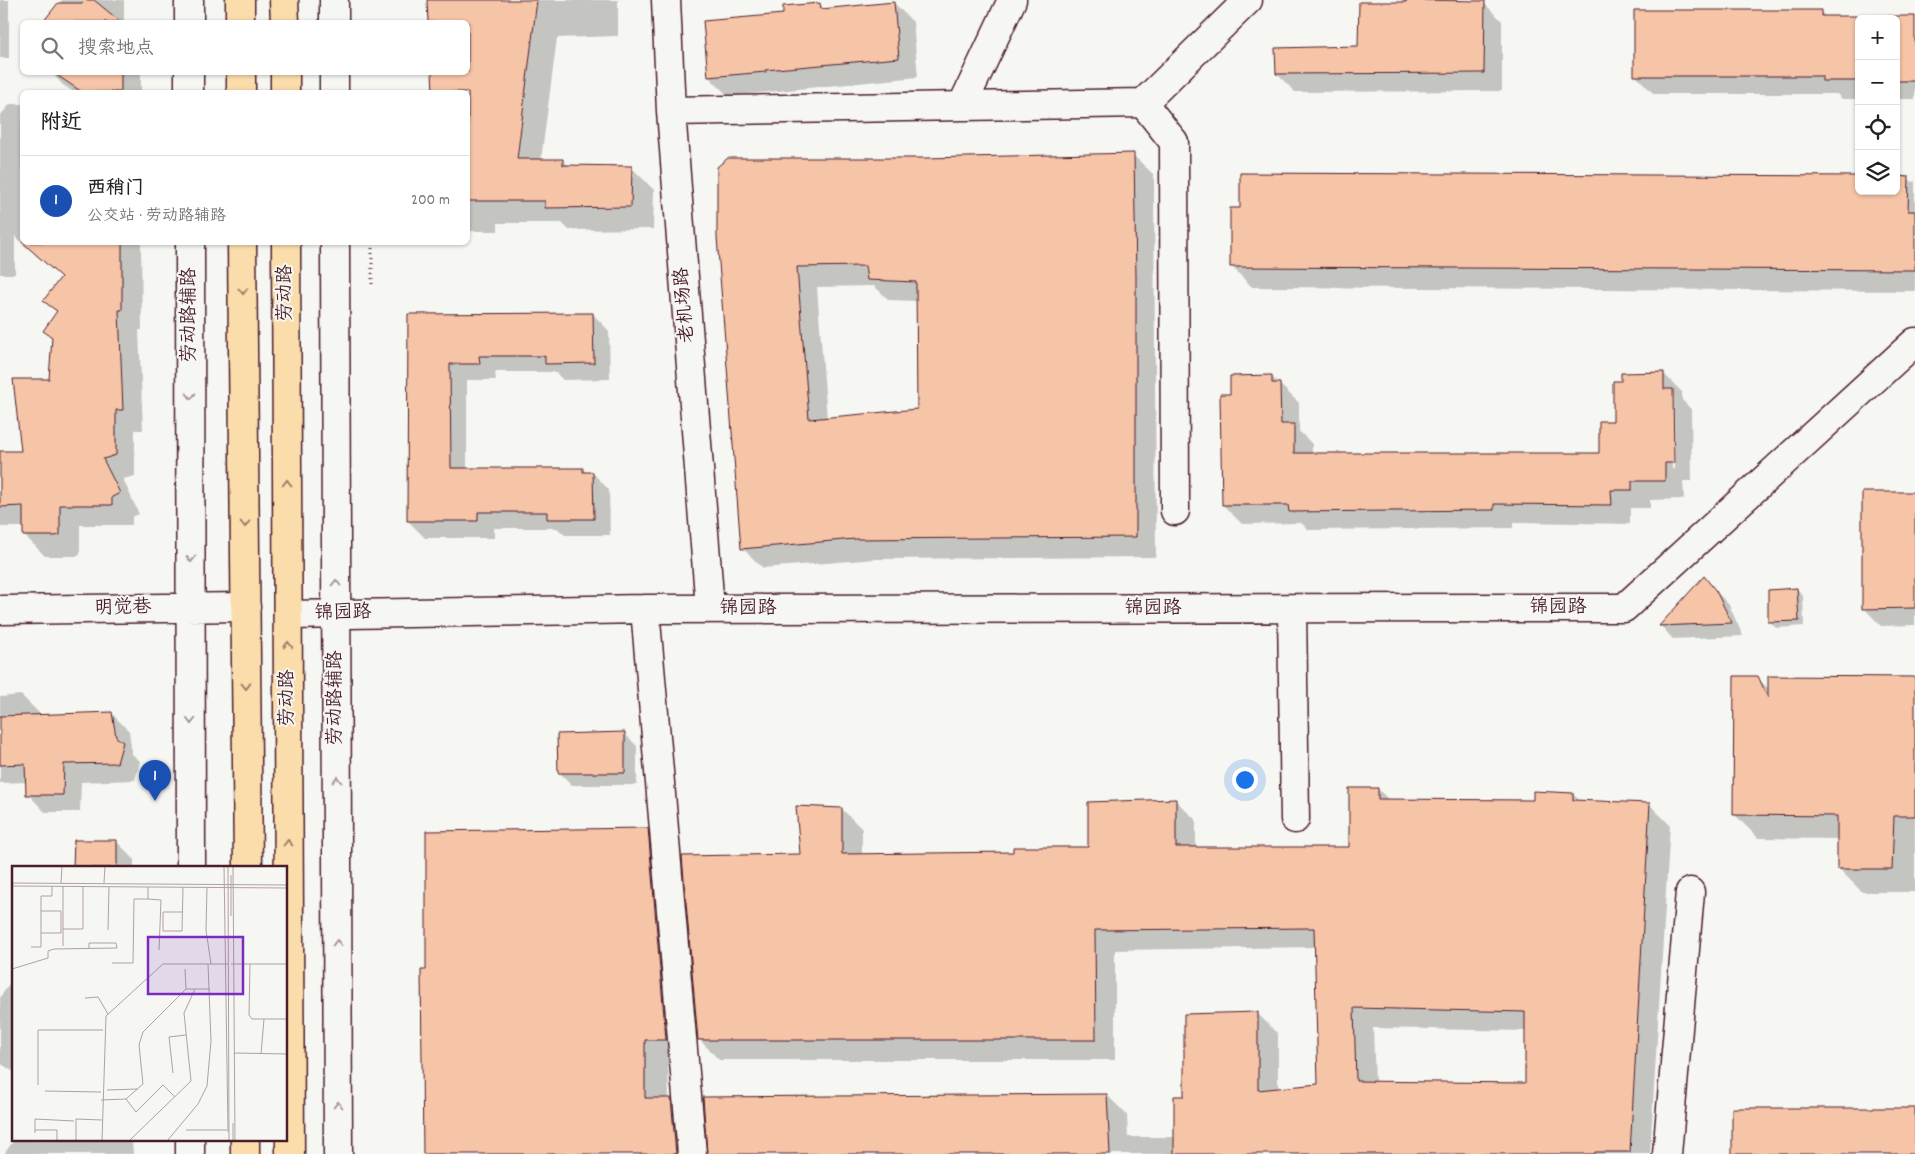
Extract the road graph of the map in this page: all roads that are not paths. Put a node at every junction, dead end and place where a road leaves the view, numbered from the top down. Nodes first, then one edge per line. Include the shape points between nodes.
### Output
1 (189, 0) edge
2 (240, 0) edge
3 (284, 0) edge
4 (334, 0) edge
5 (666, 0) edge
6 (1012, 0) edge
7 (1248, 0) edge
8 (189, 20) edge
9 (240, 20) edge
10 (285, 20) edge
11 (334, 20) edge
12 (189, 75) edge
13 (241, 75) edge
14 (285, 75) edge
15 (334, 75) edge
16 (189, 90) edge
17 (241, 90) edge
18 (285, 90) edge
19 (334, 90) edge
20 (1143, 103) junction
21 (962, 106) junction
22 (671, 111) junction
23 (190, 245) edge
24 (242, 245) edge
25 (286, 245) edge
26 (335, 245) edge
27 (1915, 342) edge
28 (1175, 511) dead end
29 (246, 607) junction
30 (191, 608) junction
31 (646, 609) junction
32 (710, 609) junction
33 (1292, 609) junction
34 (0, 610) edge
35 (288, 614) junction
36 (336, 614) junction
37 (1295, 819) dead end
38 (191, 866) edge
39 (248, 866) edge
40 (1690, 892) dead end
41 (290, 1154) edge
42 (338, 1154) edge
43 (692, 1154) edge
44 (1667, 1154) edge

1 - 8 street
2 - 9 main road
3 - 10 main road
4 - 11 street
5 - 22 street, 老机场路
6 - 21 street
7 - 20 street
12 - 16 street
13 - 17 main road
14 - 18 main road
15 - 19 street
20 - 21 street
20 - 28 street via 1174,142
21 - 22 street
22 - 32 street, 老机场路
23 -> 30 street, 劳动路辅路
24 -> 29 main road
35 -> 25 main road, 劳动路
36 -> 26 street, 劳动路辅路
27 - 33 street, 锦园路 via 1624,608
29 - 30 street, 明觉巷
29 -> 39 main road
30 - 34 street, 明觉巷
30 -> 38 street, 劳动路辅路
31 - 32 street, 锦园路
31 - 36 street, 锦园路
31 - 43 street
32 - 33 street, 锦园路
33 - 37 street
35 - 36 street, 锦园路
41 -> 35 main road, 劳动路
42 -> 36 street, 劳动路辅路
40 - 44 street

